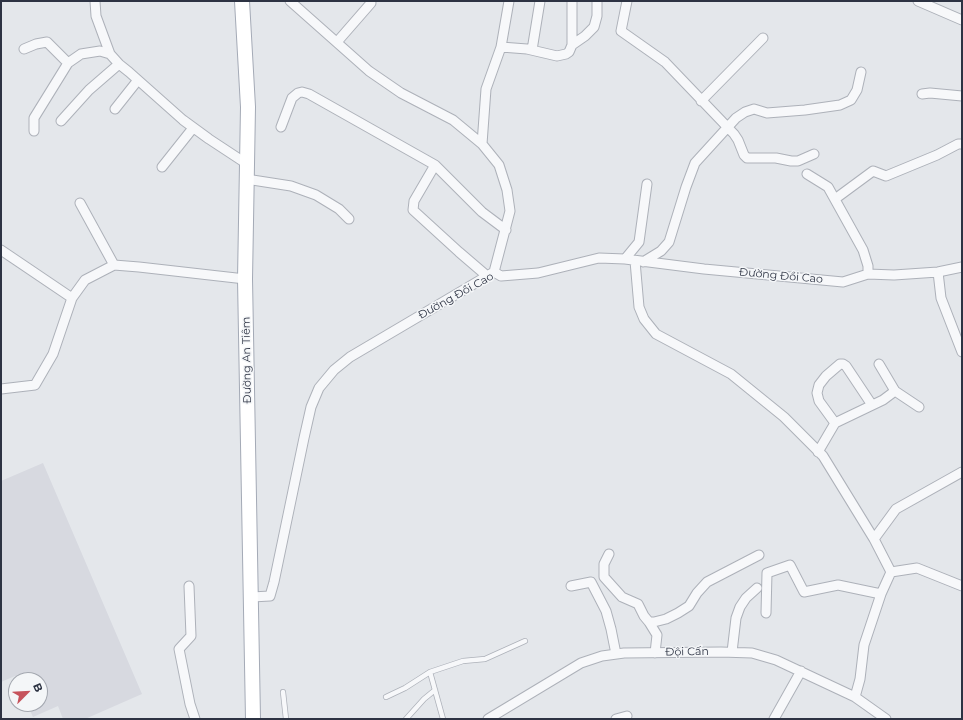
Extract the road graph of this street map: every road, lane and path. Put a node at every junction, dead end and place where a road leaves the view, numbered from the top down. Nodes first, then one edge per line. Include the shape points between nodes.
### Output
1 (95, 1) edge
2 (242, 1) edge
3 (290, 1) edge
4 (509, 1) edge
5 (540, 1) edge
6 (572, 1) edge
7 (597, 1) edge
8 (627, 1) edge
9 (918, 1) edge
10 (371, 3) dead end
11 (962, 20) edge
12 (763, 38) dead end
13 (336, 42) junction
14 (572, 45) junction
15 (501, 46) junction
16 (24, 49) dead end
17 (532, 50) junction
18 (110, 54) junction
19 (68, 63) junction
20 (119, 64) junction
21 (861, 72) dead end
22 (138, 80) junction
23 (922, 94) dead end
24 (962, 96) edge
25 (701, 101) junction
26 (115, 109) dead end
27 (61, 121) dead end
28 (281, 127) dead end
29 (193, 128) junction
30 (727, 128) junction
31 (34, 131) dead end
32 (482, 144) junction
33 (962, 144) edge
34 (814, 154) dead end
35 (247, 164) junction
36 (435, 165) junction
37 (162, 167) dead end
38 (807, 174) dead end
39 (246, 179) junction
40 (647, 184) dead end
41 (835, 199) junction
42 (80, 203) dead end
43 (349, 218) dead end
44 (506, 230) junction
45 (1, 250) edge
46 (625, 259) junction
47 (639, 261) junction
48 (114, 265) junction
49 (962, 267) edge
50 (938, 272) junction
51 (491, 274) junction
52 (868, 274) junction
53 (245, 279) junction
54 (72, 298) junction
55 (962, 352) edge
56 (879, 364) dead end
57 (1, 389) edge
58 (895, 391) junction
59 (872, 405) junction
60 (919, 407) dead end
61 (835, 423) junction
62 (818, 452) junction
63 (962, 472) edge
64 (874, 539) junction
65 (610, 554) dead end
66 (759, 555) dead end
67 (891, 572) junction
68 (189, 586) dead end
69 (571, 586) dead end
70 (962, 586) edge
71 (757, 588) dead end
72 (881, 594) junction
73 (252, 597) junction
74 (766, 613) dead end
75 (649, 622) junction
76 (525, 640) dead end
77 (732, 652) junction
78 (655, 653) junction
79 (616, 654) junction
80 (801, 671) junction
81 (430, 672) junction
82 (435, 690) junction
83 (283, 692) dead end
84 (386, 697) dead end
85 (855, 697) junction
86 (627, 716) dead end
87 (195, 719) edge
88 (253, 719) edge
89 (286, 719) edge
90 (406, 719) edge
91 (443, 719) edge
92 (488, 719) edge
93 (616, 719) edge
94 (774, 719) edge
95 (886, 719) edge

1 - 18 street via 96,16
2 - 35 main road, Đường An Tiêm via 248,107
3 - 13 street
4 - 15 street
5 - 17 street
6 - 14 street
7 - 14 street via 594,27
8 - 25 street via 621,31 665,62
9 - 11 street
10 - 13 street
12 - 25 street
13 - 32 street via 369,71 401,93 453,120
14 - 17 street via 569,52 562,56
15 - 17 street
15 - 32 street via 486,89
16 - 19 street via 47,42
18 - 19 street via 100,51 81,54
18 - 20 street
19 - 31 street via 34,118
20 - 22 street
20 - 27 street via 89,90
21 - 30 street via 857,90 851,100 840,105 766,113 754,109 736,118
22 - 26 street
22 - 29 street
23 - 24 street
25 - 30 street
28 - 36 street via 292,98 298,93 305,92
29 - 35 street
29 - 37 street
30 - 34 street via 738,140 747,158 791,161
30 - 47 street via 695,163 669,242 661,251
32 - 44 street via 499,165 507,190 510,211
33 - 41 street via 886,176 873,171
35 - 39 main road, Đường An Tiêm
36 - 44 street via 482,212
36 - 51 street via 414,201 413,210 459,252
38 - 41 street via 828,187
39 - 43 street via 292,186 316,194 339,208
39 - 53 main road, Đường An Tiêm
40 - 46 street via 639,242
41 - 52 street via 863,250
42 - 48 street
44 - 51 street
45 - 54 street
46 - 47 street, Đường Đồi Cao
46 - 51 street, Đường Đồi Cao via 599,258 531,274
47 - 52 street, Đường Đồi Cao via 843,282
47 - 62 street via 639,307 644,319 656,334 731,374 784,417
48 - 53 street
48 - 54 street via 85,280
49 - 50 street, Đường Đồi Cao
50 - 52 street, Đường Đồi Cao
50 - 55 street via 941,298
51 - 73 street, Đường Đồi Cao via 350,357 334,370 319,388 311,407 270,596
53 - 73 main road, Đường An Tiêm
54 - 57 street via 53,354 35,385
56 - 58 street
58 - 59 street
58 - 60 street
59 - 61 street
59 - 61 street via 846,366 840,364 826,376 817,393 819,401
61 - 62 street
62 - 64 street via 823,456
63 - 64 street via 896,509
64 - 67 street
65 - 75 street via 604,564 604,577 622,597 638,604
66 - 75 street via 707,582 689,606 678,613 666,619
67 - 70 street via 917,568
67 - 72 street
68 - 87 street via 191,636 179,649
69 - 79 street via 591,582 606,611
71 - 77 street via 740,607 736,618
72 - 74 street via 838,585 804,592 790,565 767,573
72 - 85 street via 864,644
73 - 88 main road, Đường An Tiêm
75 - 78 street via 657,635
76 - 81 lane via 485,659 463,661
77 - 78 street, Đội Cấn
77 - 80 street, Đội Cấn via 752,653
78 - 79 street, Đội Cấn
79 - 92 street, Đội Cấn via 581,663
80 - 85 street, Đội Cấn
80 - 94 street
81 - 82 lane
81 - 84 lane
82 - 90 lane
82 - 91 lane
83 - 89 lane
85 - 95 street, Đội Cấn
86 - 93 street

